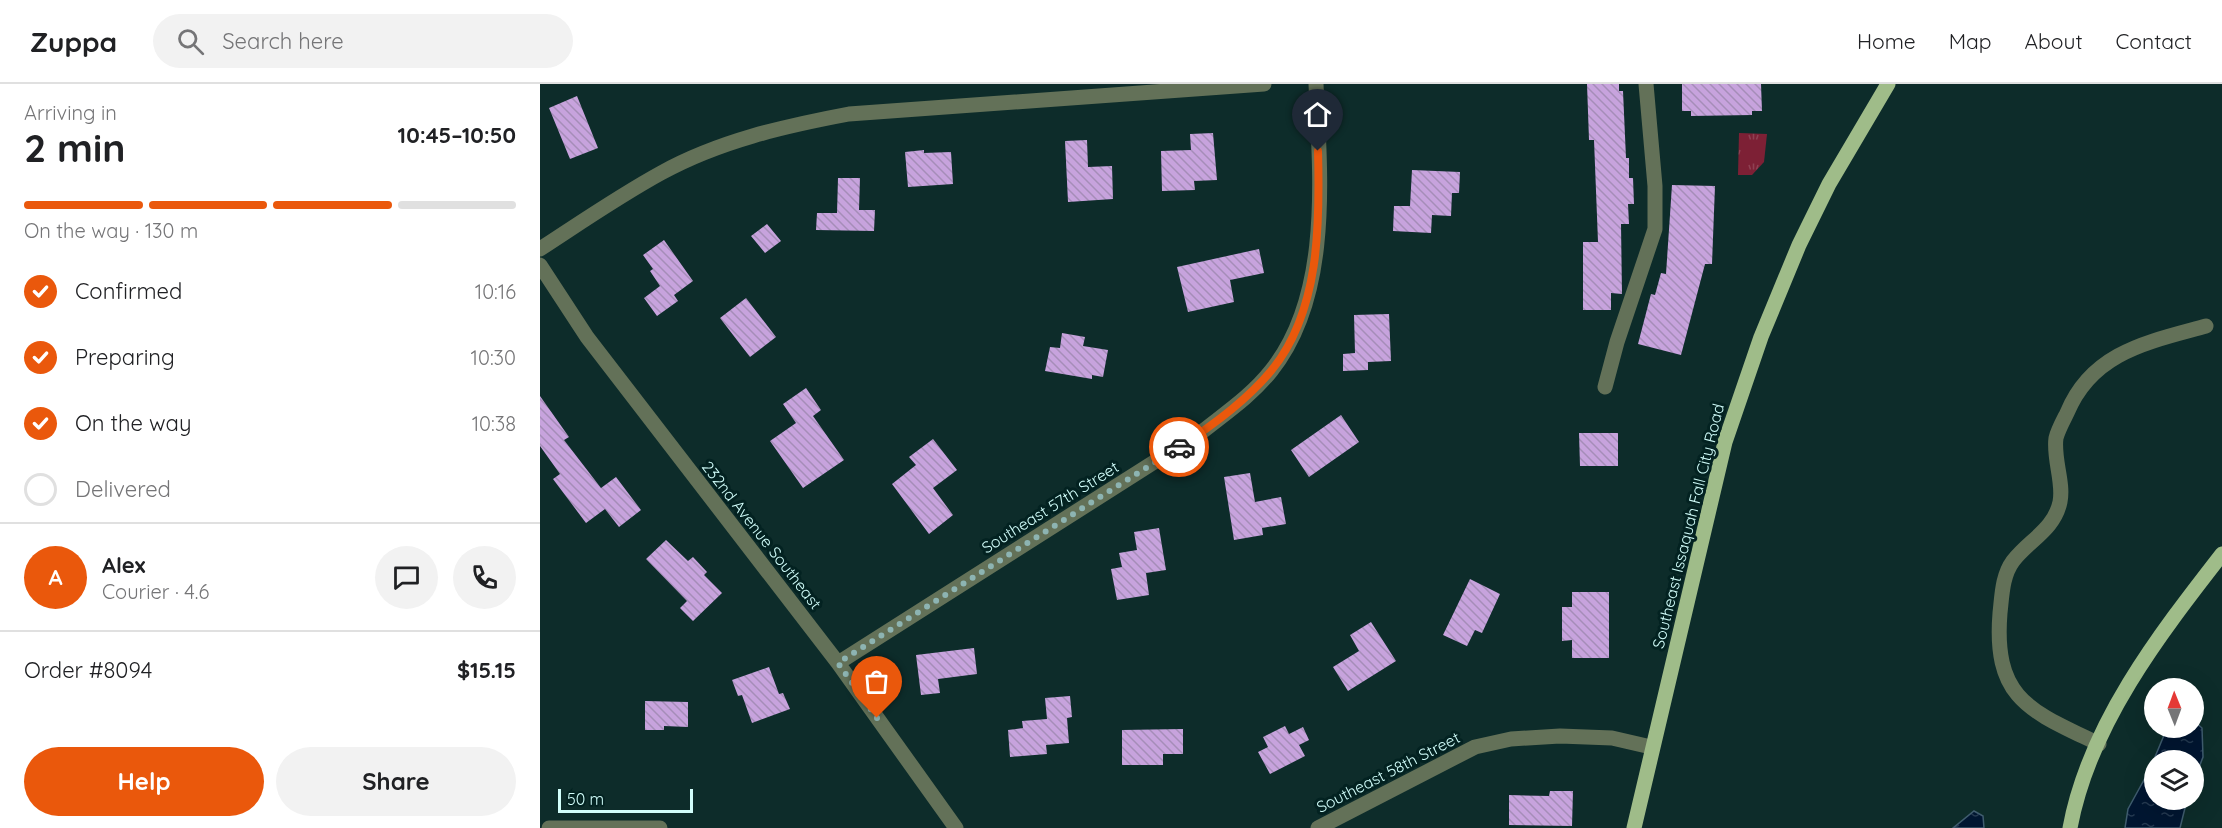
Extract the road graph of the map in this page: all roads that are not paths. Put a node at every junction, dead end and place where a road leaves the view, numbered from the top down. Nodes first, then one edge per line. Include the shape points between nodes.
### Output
1 (1263, 84) edge
2 (1316, 84) edge
3 (1646, 84) edge
4 (1888, 84) edge
5 (540, 249) edge
6 (540, 265) edge
7 (2206, 326) dead end
8 (1605, 387) dead end
9 (2222, 554) edge
10 (838, 663) junction
11 (2099, 744) junction
12 (1651, 747) junction
13 (549, 828) edge
14 (660, 828) edge
15 (956, 828) edge
16 (1318, 828) edge
17 (1634, 828) edge
18 (2070, 828) edge

1 - 5 street via 849,114 790,125 705,153 662,172
2 - 10 street, Southeast 57th Street via 1320,195 1315,260 1296,327 1272,370 1248,396 1203,431
3 - 8 street via 1655,229
4 - 12 main road, Southeast Issaquah Fall City Road via 1829,184 1761,337 1725,442
6 - 10 street, 232nd Avenue Southeast via 587,337
7 - 11 street via 2134,345 2090,375 2074,395 2056,439 2060,501 2047,529 2012,562 2002,586 2000,647 2010,685 2018,698 2048,719
9 - 11 main road via 2133,678
10 - 15 street, 232nd Avenue Southeast
11 - 18 main road via 2080,788
12 - 16 street, Southeast 58th Street via 1612,738 1560,736 1511,739 1475,747
12 - 17 main road, Southeast Issaquah Fall City Road
13 - 14 street

